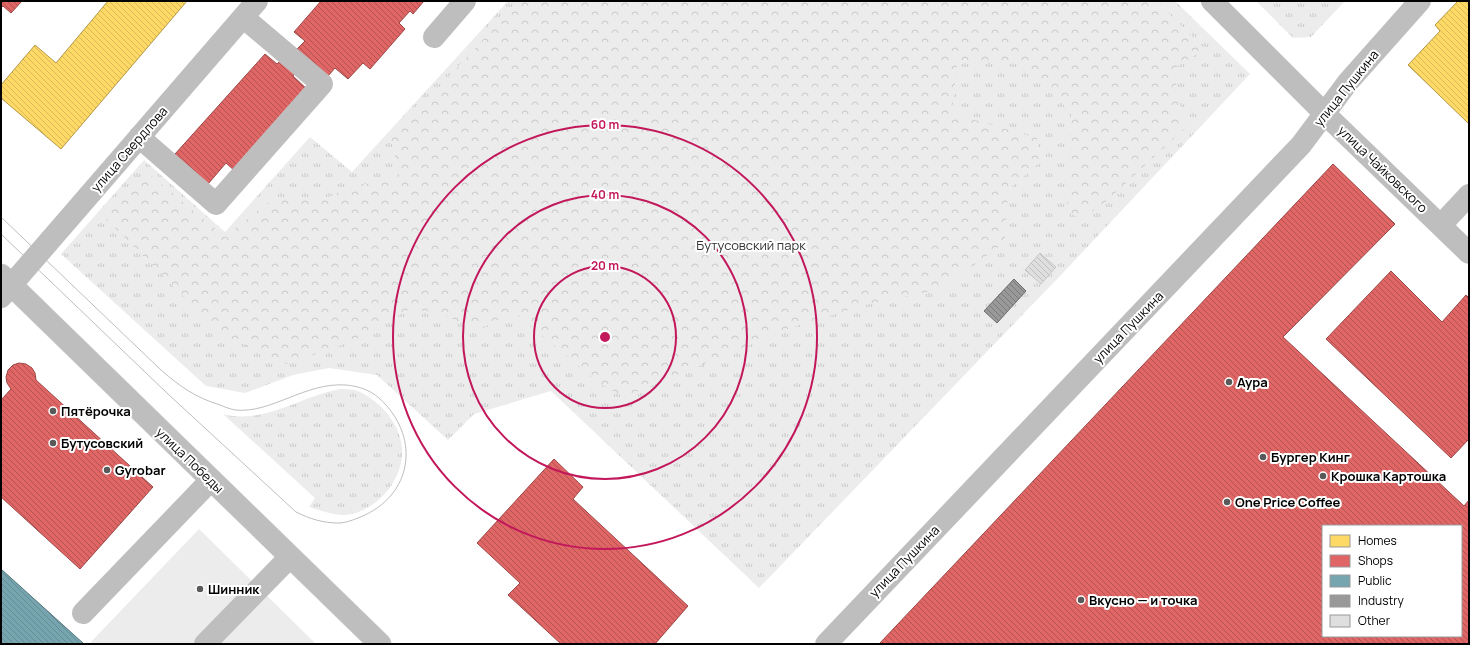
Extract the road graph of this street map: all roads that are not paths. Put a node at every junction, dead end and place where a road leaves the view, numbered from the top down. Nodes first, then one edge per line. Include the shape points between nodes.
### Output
1 (465, 1) edge
2 (1212, 1) edge
3 (1420, 1) edge
4 (250, 9) edge
5 (434, 37) dead end
6 (1324, 113) junction
7 (139, 137) junction
8 (1469, 195) edge
9 (1441, 225) junction
10 (1469, 253) edge
11 (4, 285) edge
12 (211, 480) junction
13 (290, 557) junction
14 (83, 613) dead end
15 (205, 644) edge
16 (380, 644) edge
17 (826, 644) edge

1 - 5 street
2 - 6 street, улица Чайковского
3 - 6 street, улица Пушкина
4 - 7 street, улица Свердлова
4 - 7 street via 322,84 216,204
6 - 9 street, улица Чайковского
6 - 17 street, улица Пушкина via 1301,145
7 - 11 street, улица Свердлова
8 - 9 street
9 - 10 street, улица Чайковского
11 - 12 street, улица Победы
12 - 13 street, улица Победы
12 - 14 street
13 - 15 street
13 - 16 street, улица Победы

